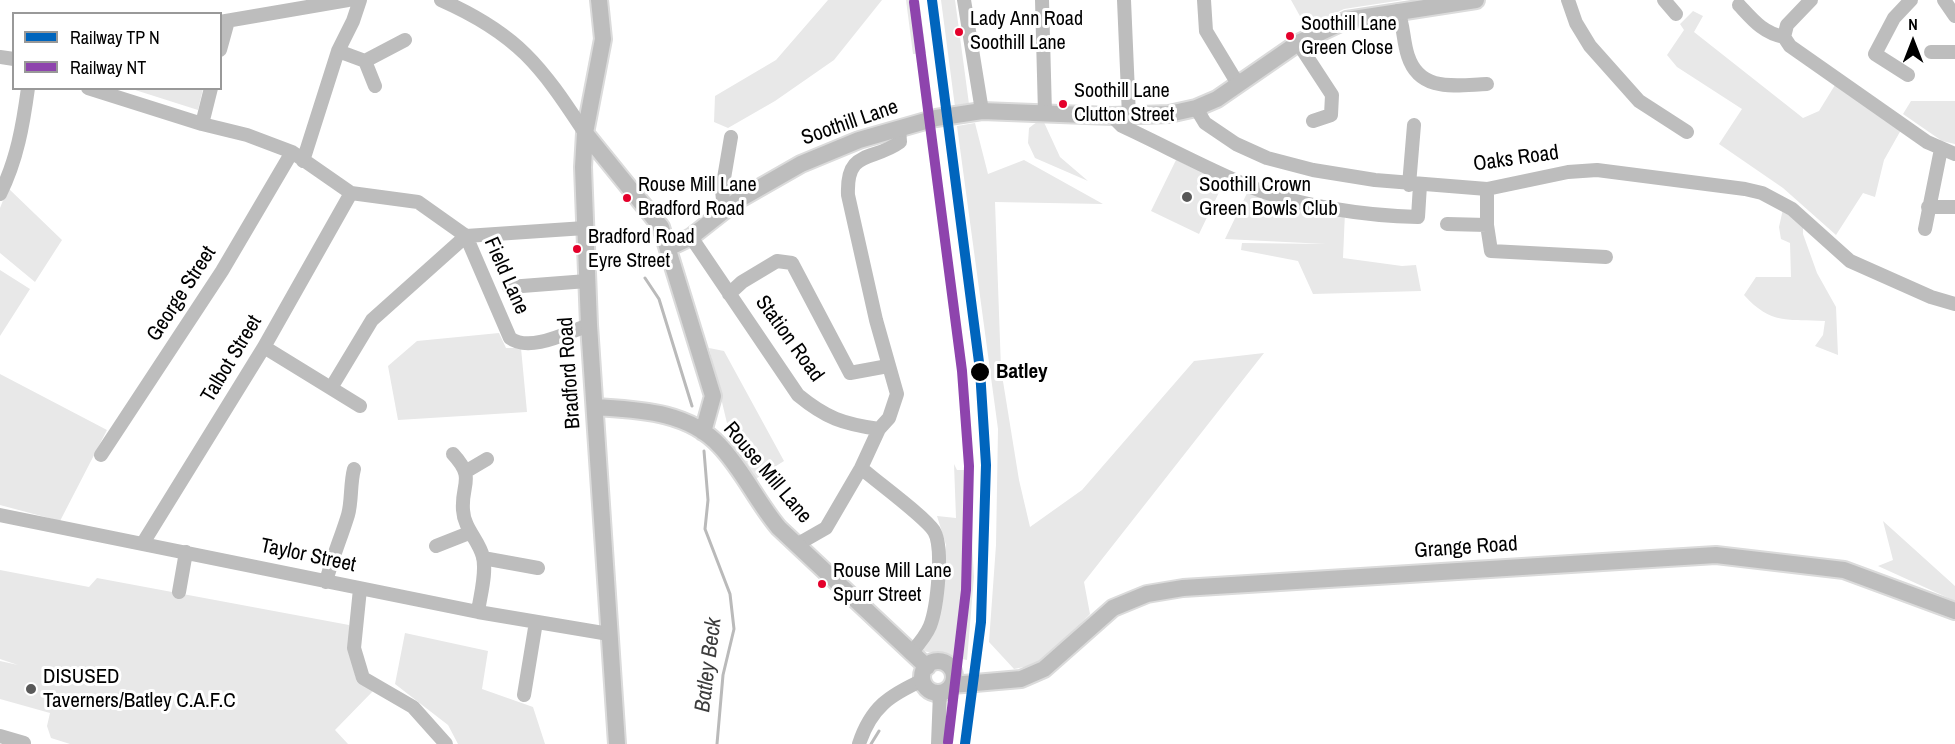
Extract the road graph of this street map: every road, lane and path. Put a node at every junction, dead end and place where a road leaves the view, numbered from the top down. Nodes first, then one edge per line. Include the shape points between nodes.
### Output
1 (258, 0) edge
2 (348, 0) edge
3 (360, 0) edge
4 (441, 0) edge
5 (599, 0) edge
6 (964, 0) edge
7 (1042, 0) edge
8 (1124, 0) edge
9 (1204, 0) edge
10 (1476, 0) edge
11 (1568, 0) edge
12 (1664, 0) edge
13 (1811, 0) edge
14 (1911, 0) edge
15 (1944, 0) edge
16 (1738, 6) dead end
17 (1398, 11) junction
18 (1677, 14) dead end
19 (258, 15) junction
20 (1955, 16) edge
21 (224, 21) edge
22 (1784, 37) junction
23 (405, 40) dead end
24 (1298, 43) junction
25 (338, 51) junction
26 (1931, 52) dead end
27 (1955, 52) edge
28 (365, 61) junction
29 (1908, 75) dead end
30 (1238, 84) junction
31 (1487, 84) dead end
32 (375, 86) dead end
33 (28, 90) edge
34 (94, 90) edge
35 (210, 90) edge
36 (1196, 108) junction
37 (977, 112) junction
38 (1045, 113) junction
39 (1120, 116) junction
40 (1314, 121) dead end
41 (202, 124) junction
42 (1414, 125) dead end
43 (899, 128) junction
44 (1687, 132) dead end
45 (585, 133) junction
46 (731, 137) dead end
47 (1941, 149) junction
48 (1955, 154) edge
49 (298, 156) junction
50 (1414, 185) junction
51 (1487, 189) junction
52 (351, 193) junction
53 (0, 194) edge
54 (1928, 207) junction
55 (1955, 207) edge
56 (724, 210) junction
57 (1447, 224) dead end
58 (1487, 225) junction
59 (585, 228) junction
60 (1925, 229) dead end
61 (466, 236) junction
62 (691, 237) junction
63 (668, 248) junction
64 (1606, 257) dead end
65 (587, 281) junction
66 (509, 287) dead end
67 (729, 294) junction
68 (1955, 304) edge
69 (589, 325) junction
70 (264, 347) junction
71 (888, 366) junction
72 (331, 388) junction
73 (360, 406) dead end
74 (595, 407) junction
75 (879, 429) junction
76 (703, 432) junction
77 (453, 454) dead end
78 (101, 456) dead end
79 (487, 459) dead end
80 (861, 468) junction
81 (354, 469) dead end
82 (465, 472) junction
83 (0, 515) edge
84 (469, 533) junction
85 (143, 543) junction
86 (798, 544) junction
87 (436, 546) dead end
88 (186, 552) junction
89 (483, 558) junction
90 (538, 568) dead end
91 (326, 582) junction
92 (360, 589) junction
93 (179, 592) dead end
94 (1955, 611) edge
95 (478, 612) junction
96 (537, 622) junction
97 (609, 634) junction
98 (911, 653) junction
99 (925, 673) junction
100 (949, 684) junction
101 (524, 695) dead end
102 (428, 722) junction
103 (0, 736) edge
104 (24, 743) edge
105 (434, 744) edge
106 (446, 744) edge
107 (617, 744) edge
108 (859, 744) edge
109 (938, 744) edge

1 - 19 street
2 - 19 street
3 - 25 street, George Street
4 - 45 street via 474,14 512,40 545,73
5 - 45 main road, Bradford Road via 603,39
6 - 37 street
7 - 38 street
8 - 39 street
9 - 30 street via 1206,31
10 - 17 main road, Soothill Lane
11 - 44 street via 1590,46 1639,101
12 - 18 street
13 - 22 street via 1787,25
14 - 29 street via 1894,18 1875,54
15 - 20 street
16 - 22 street via 1759,27
17 - 24 main road, Soothill Lane via 1347,20
17 - 31 street via 1408,56 1417,74 1436,85
19 - 21 street
22 - 47 street via 1790,46
23 - 28 street
24 - 30 main road, Soothill Lane
24 - 40 street via 1332,95 1331,116
25 - 28 street
25 - 49 street, George Street
26 - 27 street
28 - 32 street
30 - 36 main road, Soothill Lane
33 - 53 street via 20,139
34 - 41 street, Field Lane
35 - 41 street
36 - 39 main road, Soothill Lane via 1168,114
36 - 50 street, Oaks Road via 1205,123 1236,144 1267,158 1312,170
37 - 38 main road, Soothill Lane
37 - 43 main road, Soothill Lane
38 - 39 main road, Soothill Lane
39 - 50 street via 1122,126 1253,188 1279,196 1418,218
41 - 49 street, Field Lane via 247,135
42 - 50 street
43 - 56 main road, Soothill Lane via 801,164
43 - 71 street via 900,142 861,159 852,166 847,180
45 - 59 main road, Bradford Road
45 - 63 main road via 661,227
46 - 56 street via 722,190
47 - 48 street
47 - 54 street
49 - 52 street, Field Lane
49 - 78 street, George Street
50 - 51 street, Oaks Road
51 - 58 street
51 - 68 street, Oaks Road via 1597,170 1762,193 1786,206 1850,261
52 - 61 street, Field Lane via 418,202
52 - 70 street, Talbot Street
54 - 55 street
54 - 60 street
56 - 62 main road, Soothill Lane
57 - 58 street
58 - 64 street via 1491,250
59 - 61 street
59 - 65 main road, Bradford Road
61 - 69 street, Field Lane via 510,338 516,342 538,342
61 - 72 street via 372,320
62 - 63 main road, Soothill Lane
62 - 67 street, Station Road
63 - 76 main road, Rouse Mill Lane via 713,396
65 - 66 street
65 - 69 main road, Bradford Road
67 - 71 street via 777,261 792,263 850,373
67 - 75 street, Station Road via 798,395 821,414 848,425
69 - 74 main road, Bradford Road
70 - 72 street
70 - 85 street, Talbot Street
71 - 75 street via 897,394 896,404
72 - 73 street
74 - 76 main road, Rouse Mill Lane via 657,412
74 - 97 main road, Bradford Road
75 - 80 street
76 - 86 main road, Rouse Mill Lane via 719,445 779,528
77 - 82 street
79 - 82 street
80 - 86 street via 826,528
80 - 98 street via 928,525 938,542 940,554 931,621
81 - 91 street via 348,513
82 - 84 street via 467,485 462,508
83 - 85 street, Taylor Street
84 - 87 street
84 - 89 street
85 - 88 street, Taylor Street
86 - 98 main road, Rouse Mill Lane
88 - 91 street, Taylor Street
88 - 93 street
89 - 90 street
89 - 95 street
91 - 92 street, Taylor Street
92 - 95 street, Taylor Street
92 - 102 street via 354,648 363,678 413,707
94 - 100 main road, Grange Road via 1844,570 1716,555 1183,588 1147,594 1113,608 1044,669 1021,679 1000,682 982,676
95 - 96 street, Taylor Street
96 - 97 street, Taylor Street
96 - 101 street
97 - 107 main road, Bradford Road
98 - 99 main road, Rouse Mill Lane
99 - 100 main road, Rouse Mill Lane via 931,691
99 - 100 main road, Grange Road via 940,662 949,665
99 - 108 street via 890,695 874,714
100 - 109 street
102 - 105 street
102 - 106 street
103 - 104 street

